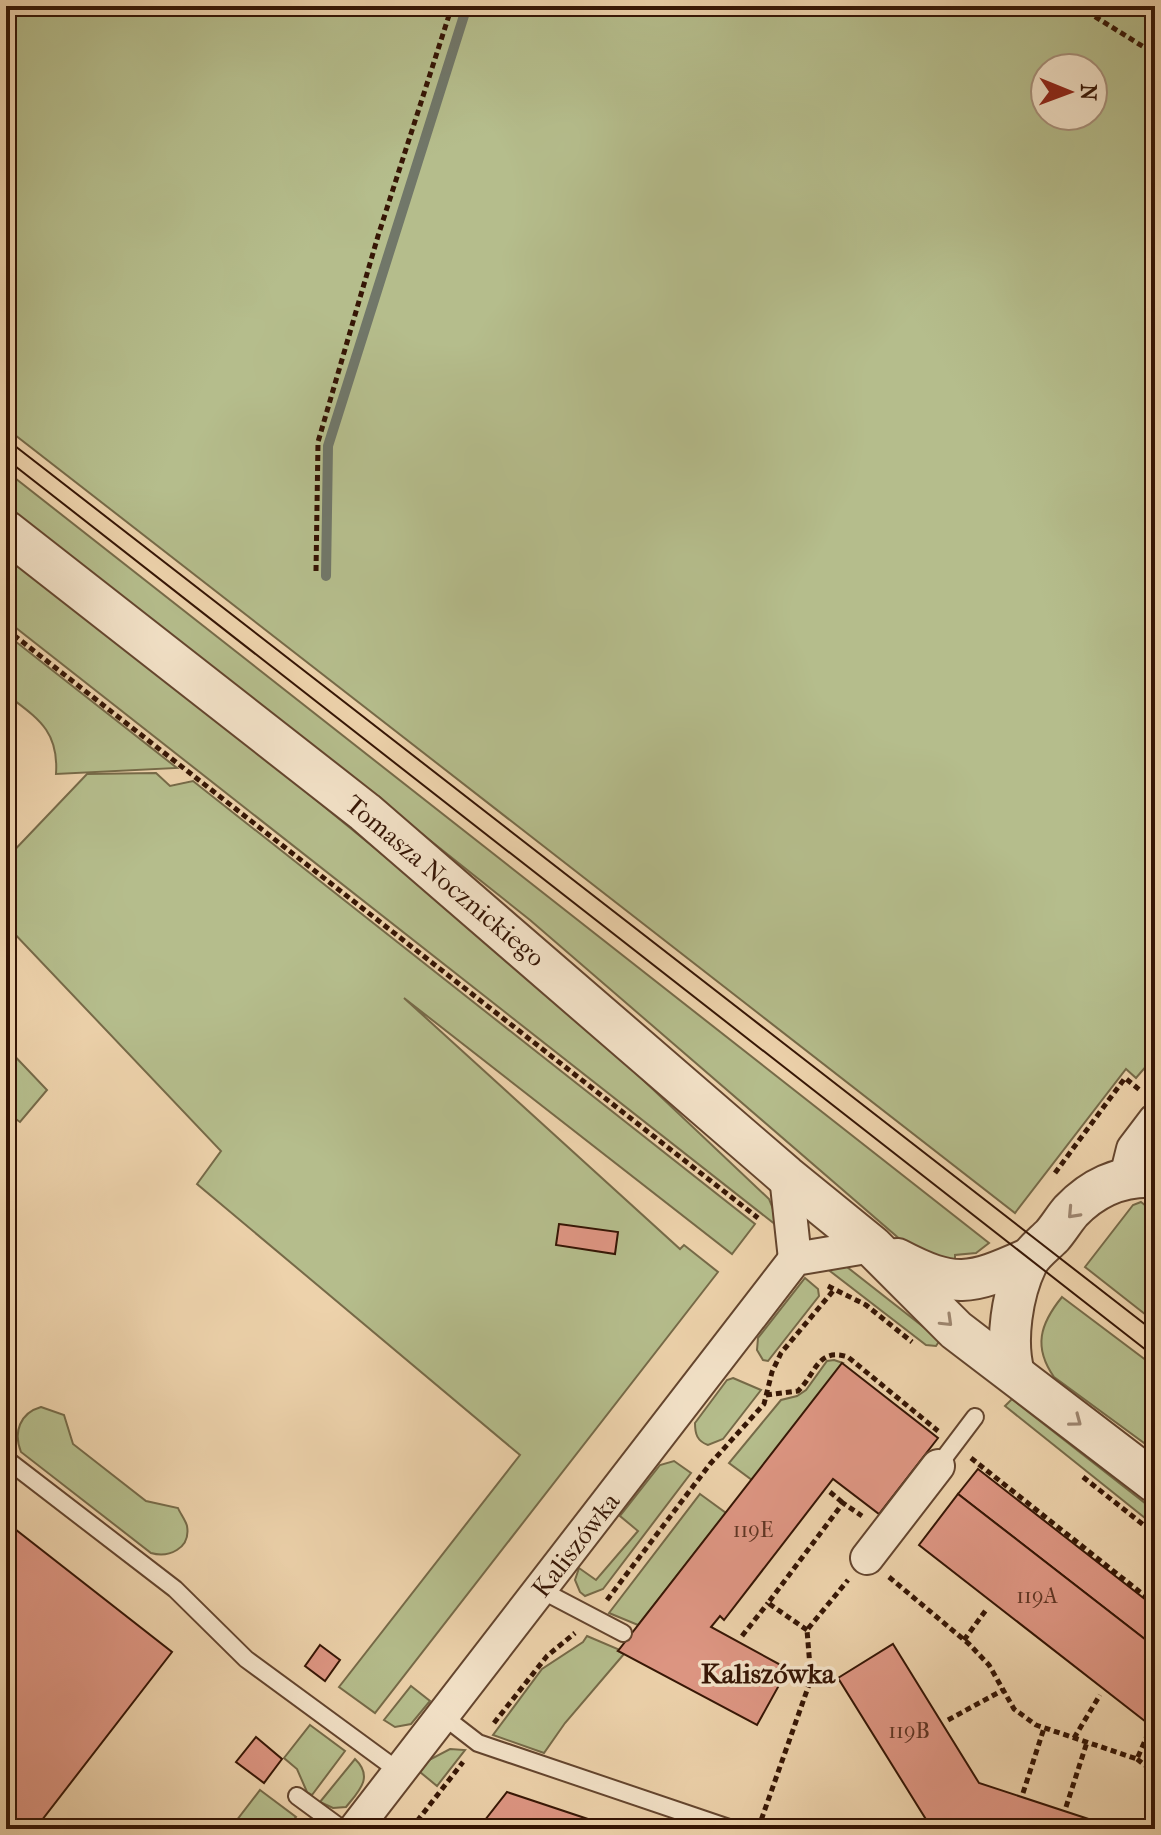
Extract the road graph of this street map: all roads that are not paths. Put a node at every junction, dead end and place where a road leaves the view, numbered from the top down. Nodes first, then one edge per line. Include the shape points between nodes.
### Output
1 (6, 531) edge
2 (1155, 1120) edge
3 (786, 1176) junction
4 (1140, 1177) edge
5 (872, 1246) junction
6 (795, 1259) junction
7 (1028, 1259) junction
8 (1014, 1373) junction
9 (975, 1417) dead end
10 (946, 1455) joint
11 (6, 1459) edge
12 (1155, 1482) edge
13 (876, 1546) road end
14 (541, 1590) junction
15 (623, 1633) dead end
16 (443, 1716) junction
17 (400, 1772) junction
18 (297, 1796) dead end
19 (342, 1829) edge
20 (355, 1829) edge
21 (732, 1829) edge

1 - 3 street, Tomasza Nocznickiego via 365,812
2 - 4 street via 1133,1149
3 - 5 street, Tomasza Nocznickiego
3 - 6 street
4 -> 7 street via 1105,1185 1072,1211
5 - 6 street
5 - 7 street, Tomasza Nocznickiego via 925,1274 960,1282
5 -> 8 street, Tomasza Nocznickiego via 956,1330
6 - 14 street, Kaliszówka
7 - 8 street via 1011,1332
8 -> 12 street, Tomasza Nocznickiego
9 - 10 lane
10 - 13 street
11 - 17 lane via 175,1589 246,1659
14 - 15 lane
14 - 16 street, Kaliszówka
16 - 17 street, Kaliszówka
16 - 21 lane via 478,1743
17 - 20 street, Kaliszówka
18 - 19 lane

